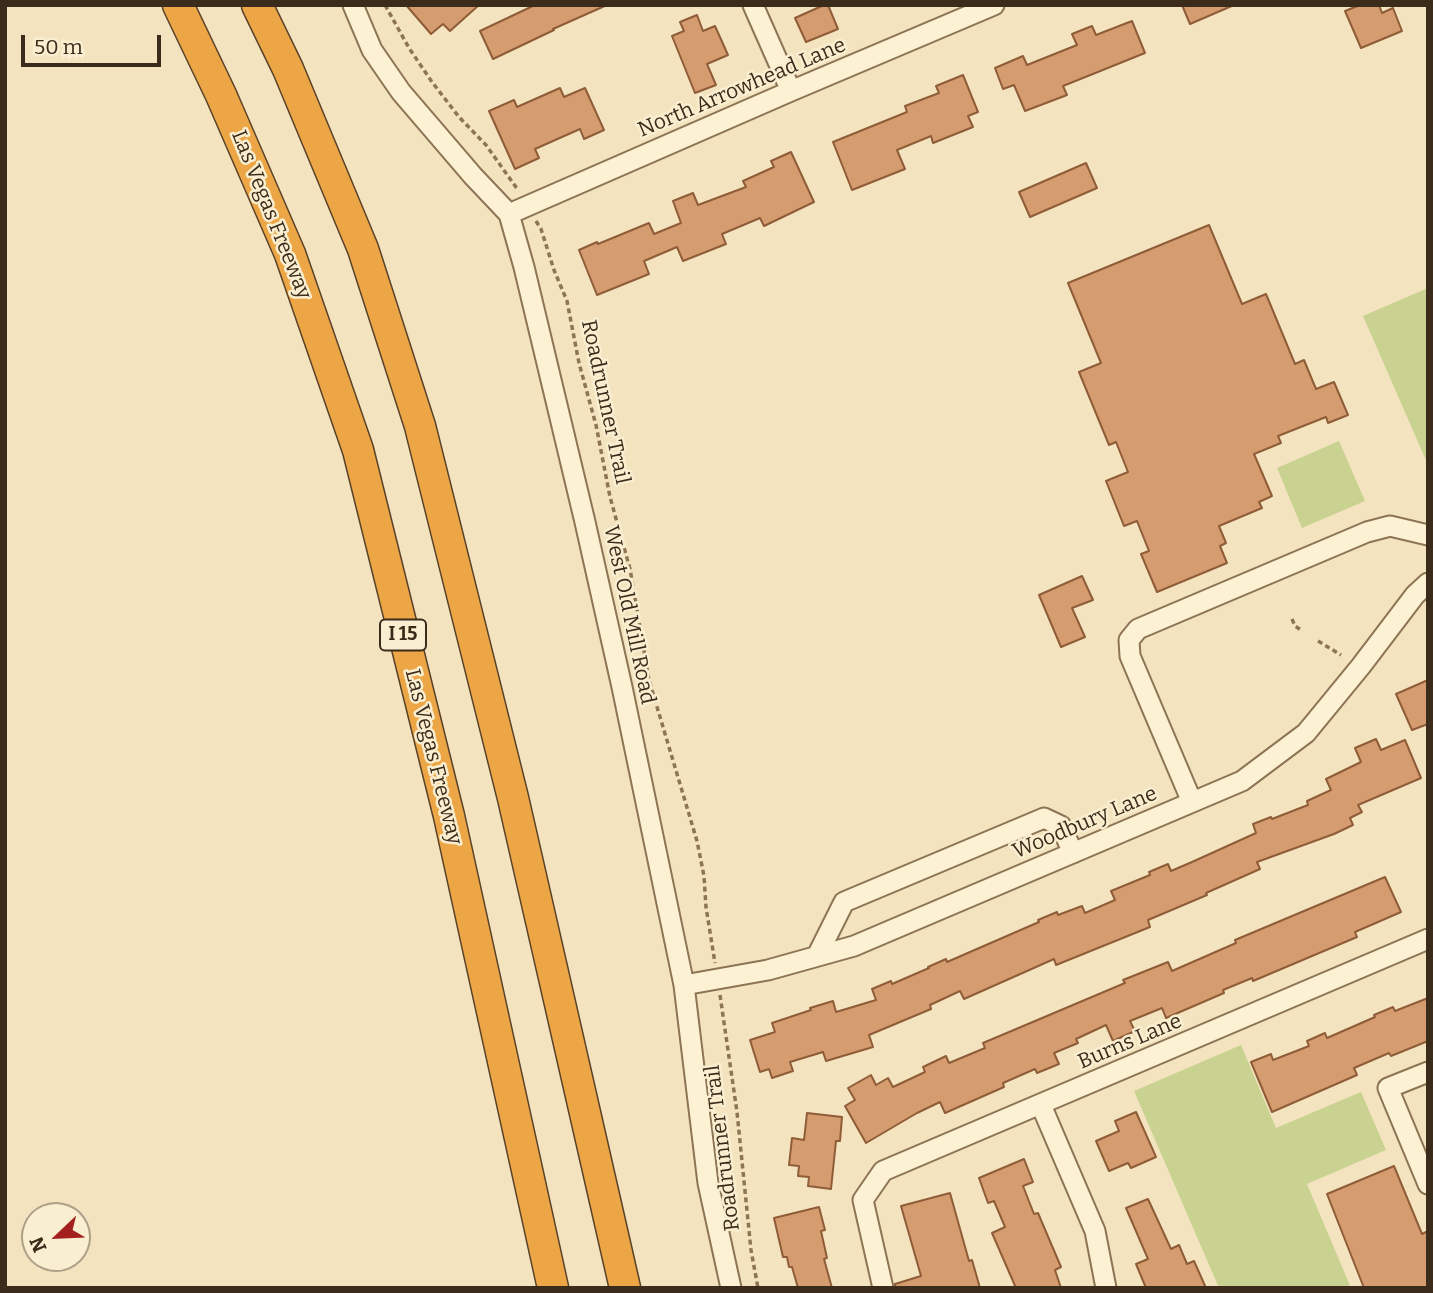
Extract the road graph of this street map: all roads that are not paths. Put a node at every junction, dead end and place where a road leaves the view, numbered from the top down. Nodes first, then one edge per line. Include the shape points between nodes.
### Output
1 (178, 5) edge
2 (257, 5) edge
3 (353, 5) edge
4 (753, 5) edge
5 (994, 5) edge
6 (791, 91) junction
7 (509, 214) junction
8 (1428, 535) edge
9 (1428, 583) edge
10 (1192, 803) junction
11 (1073, 853) junction
12 (1428, 939) edge
13 (817, 956) junction
14 (684, 985) junction
15 (1428, 1072) edge
16 (1041, 1105) junction
17 (1428, 1184) edge
18 (553, 1288) edge
19 (625, 1288) edge
20 (732, 1288) edge
21 (883, 1288) edge
22 (1105, 1288) edge

1 - 18 highway, Las Vegas Freeway / I 15 via 290,254 358,450 449,816
2 - 19 highway via 363,249 420,426 513,798
3 - 7 street, West Old Mill Road via 372,50 401,92
4 - 6 street
5 - 6 street, North Arrowhead Lane
6 - 7 street, North Arrowhead Lane
7 - 14 street, West Old Mill Road via 585,522
8 - 10 street via 1390,526 1367,532 1138,629 1129,640 1130,656
9 - 10 street, Woodbury Lane via 1306,733 1242,781
10 - 11 street, Woodbury Lane
11 - 13 street, Woodbury Lane via 854,946
11 - 13 street via 1061,826 1044,818 844,902
12 - 16 street, Burns Lane
13 - 14 street, Woodbury Lane
14 - 20 street, West Old Mill Road via 708,1183
15 - 17 street via 1388,1088
16 - 21 street, Burns Lane via 883,1171 863,1200
16 - 22 street via 1095,1231

